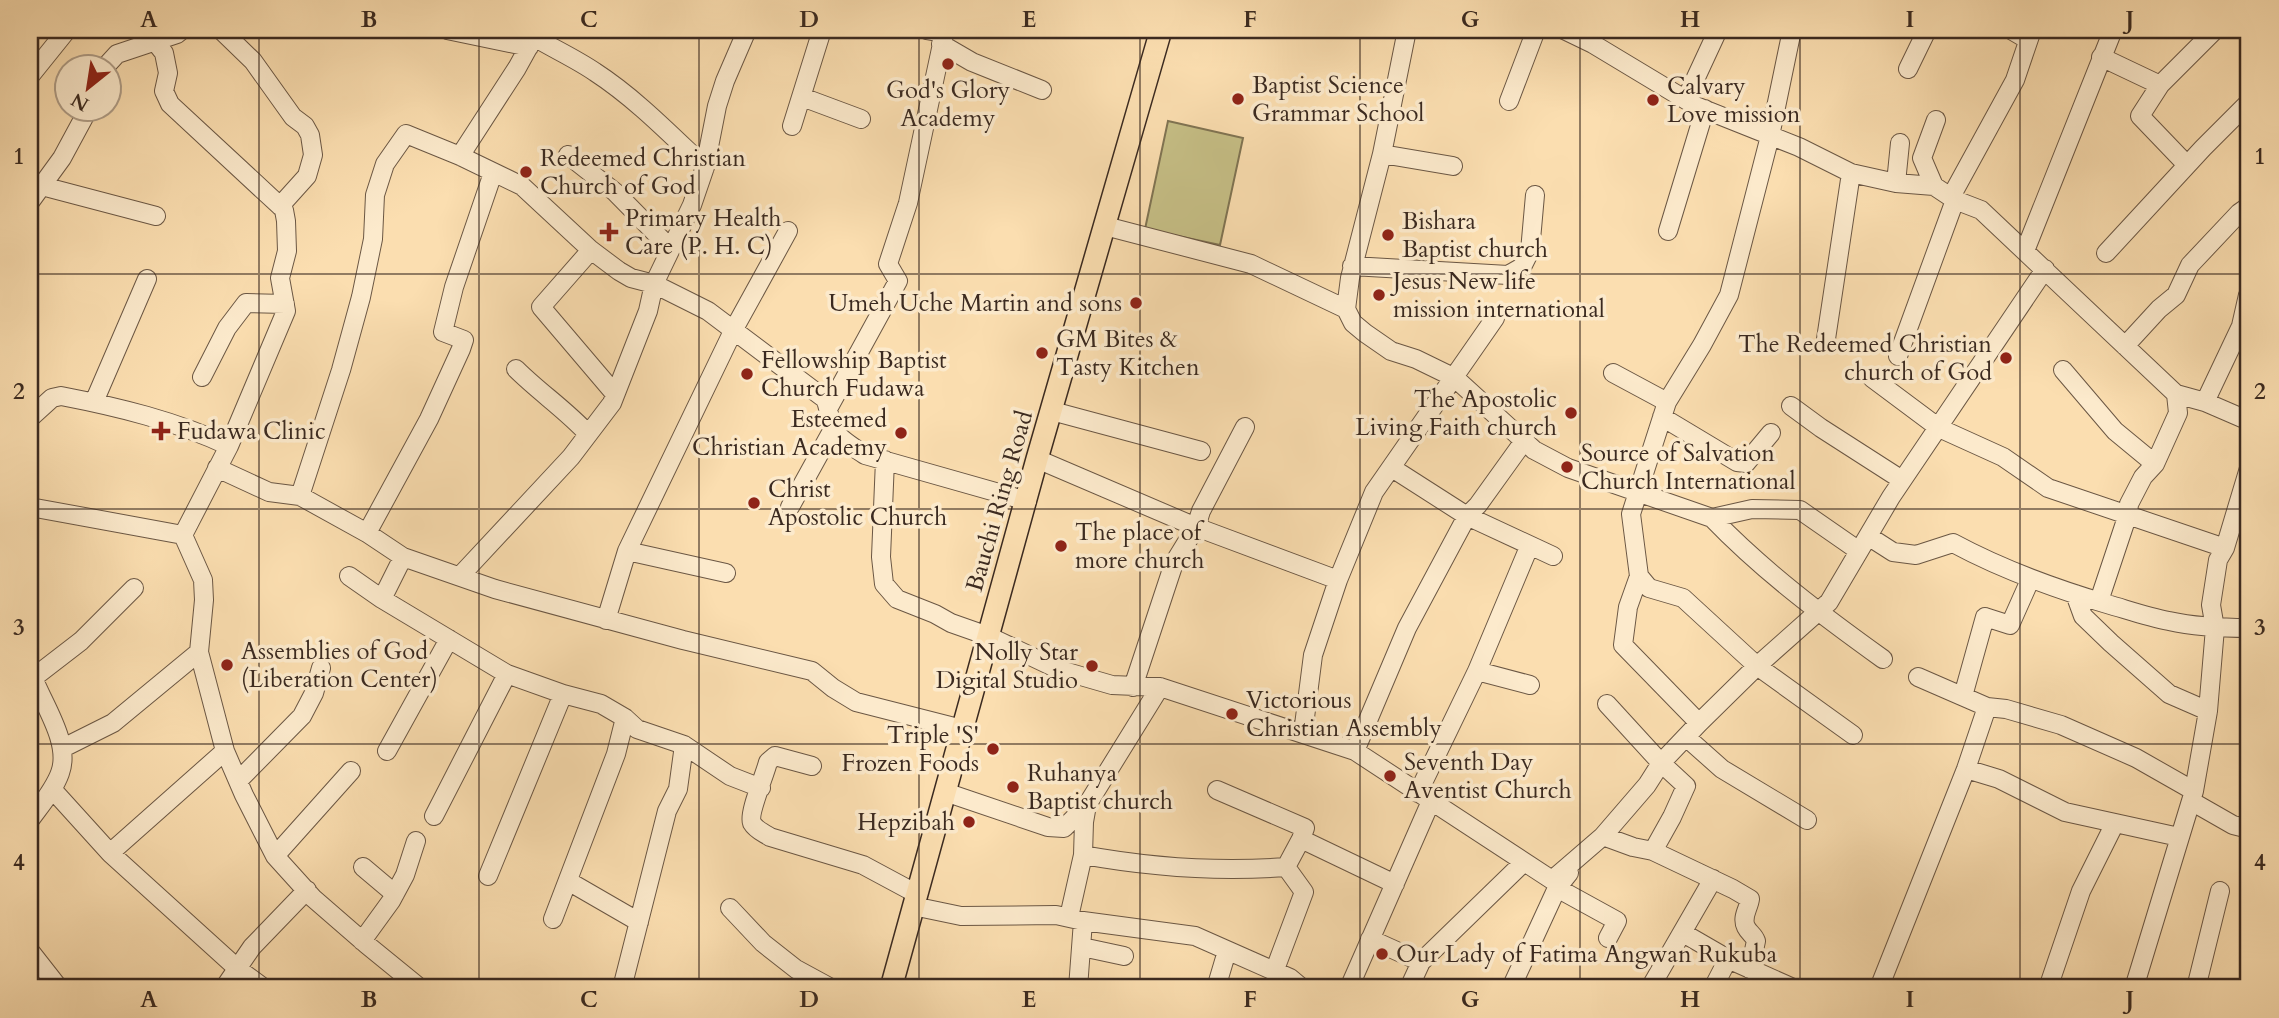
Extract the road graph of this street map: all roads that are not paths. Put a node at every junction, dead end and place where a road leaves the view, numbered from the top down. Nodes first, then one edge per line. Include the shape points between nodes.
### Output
1 (67, 30) edge
2 (182, 30) edge
3 (221, 30) edge
4 (447, 30) edge
5 (747, 30) edge
6 (822, 30) edge
7 (1161, 30) edge
8 (1407, 30) edge
9 (1536, 30) edge
10 (1564, 30) edge
11 (1718, 30) edge
12 (1792, 30) edge
13 (1927, 30) edge
14 (2011, 30) edge
15 (2113, 30) edge
16 (2215, 30) edge
17 (939, 34) edge
18 (2030, 35) edge
19 (150, 36) edge
20 (534, 38) edge
21 (121, 52) edge
22 (2101, 57) junction
23 (1908, 69) dead end
24 (30, 76) edge
25 (2160, 85) junction
26 (1042, 89) dead end
27 (802, 97) junction
28 (1686, 99) junction
29 (1510, 100) dead end
30 (2249, 102) edge
31 (1705, 109) junction
32 (861, 119) dead end
33 (1936, 120) dead end
34 (81, 122) edge
35 (792, 126) dead end
36 (1770, 136) junction
37 (1900, 144) dead end
38 (1382, 154) junction
39 (568, 155) dead end
40 (460, 156) junction
41 (2187, 165) junction
42 (1453, 166) dead end
43 (705, 167) junction
44 (493, 173) junction
45 (1851, 173) junction
46 (1896, 183) junction
47 (42, 186) junction
48 (1934, 186) junction
49 (1535, 195) dead end
50 (1954, 198) junction
51 (30, 202) edge
52 (280, 206) junction
53 (2249, 206) edge
54 (156, 216) dead end
55 (1105, 226) junction
56 (788, 231) dead end
57 (1668, 231) dead end
58 (671, 249) junction
59 (591, 250) junction
60 (2025, 251) junction
61 (2106, 253) dead end
62 (1352, 266) junction
63 (2045, 269) junction
64 (147, 279) dead end
65 (654, 284) junction
66 (2248, 295) edge
67 (285, 304) junction
68 (1346, 309) junction
69 (1495, 318) dead end
70 (734, 329) junction
71 (1826, 339) dead end
72 (2125, 346) junction
73 (1898, 356) dead end
74 (516, 369) dead end
75 (2063, 370) dead end
76 (1613, 373) dead end
77 (202, 377) dead end
78 (1455, 378) junction
79 (1872, 378) dead end
80 (615, 394) junction
81 (2176, 394) junction
82 (94, 402) junction
83 (2205, 402) junction
84 (1791, 405) dead end
85 (829, 407) junction
86 (1664, 409) junction
87 (1052, 411) junction
88 (30, 418) edge
89 (2249, 421) edge
90 (1245, 427) dead end
91 (1939, 428) junction
92 (833, 429) junction
93 (1771, 433) dead end
94 (588, 434) junction
95 (1524, 442) junction
96 (229, 446) junction
97 (1201, 451) dead end
98 (1037, 459) junction
99 (885, 460) junction
100 (2155, 464) junction
101 (217, 468) junction
102 (1392, 468) junction
103 (2249, 468) edge
104 (1902, 481) junction
105 (1637, 492) junction
106 (300, 496) junction
107 (1027, 501) junction
108 (30, 507) edge
109 (790, 507) dead end
110 (2128, 514) junction
111 (1467, 516) junction
112 (1712, 518) junction
113 (1196, 527) junction
114 (367, 533) junction
115 (183, 535) junction
116 (1863, 543) junction
117 (1529, 547) junction
118 (2225, 548) junction
119 (627, 551) junction
120 (1553, 556) dead end
121 (403, 557) junction
122 (726, 573) dead end
123 (349, 576) dead end
124 (460, 576) junction
125 (1639, 576) junction
126 (1338, 580) junction
127 (2030, 580) junction
128 (134, 588) dead end
129 (2075, 594) junction
130 (382, 599) junction
131 (2099, 601) junction
132 (1818, 612) junction
133 (606, 620) junction
134 (2215, 628) junction
135 (2249, 628) edge
136 (988, 636) junction
137 (449, 639) junction
138 (199, 652) junction
139 (1883, 659) dead end
140 (1757, 666) junction
141 (321, 668) dead end
142 (1477, 671) junction
143 (507, 674) junction
144 (1918, 677) dead end
145 (33, 684) edge
146 (1530, 685) dead end
147 (1133, 687) junction
148 (1160, 687) junction
149 (563, 694) junction
150 (1963, 696) junction
151 (1607, 704) dead end
152 (1987, 707) junction
153 (2208, 711) junction
154 (625, 718) junction
155 (1699, 723) junction
156 (962, 729) junction
157 (1303, 733) junction
158 (1853, 735) dead end
159 (1686, 737) junction
160 (684, 745) junction
161 (63, 748) junction
162 (225, 751) junction
163 (387, 751) dead end
164 (1356, 751) junction
165 (1661, 763) junction
166 (812, 766) dead end
167 (1966, 769) junction
168 (351, 771) dead end
169 (238, 781) junction
170 (761, 788) junction
171 (52, 789) junction
172 (1217, 790) dead end
173 (945, 792) junction
174 (2192, 796) junction
175 (1425, 797) junction
176 (1087, 805) junction
177 (434, 816) dead end
178 (30, 820) edge
179 (1808, 820) dead end
180 (2115, 823) junction
181 (2249, 829) edge
182 (1603, 836) junction
183 (2179, 837) junction
184 (1301, 839) junction
185 (416, 841) dead end
186 (1653, 851) junction
187 (1587, 852) junction
188 (110, 853) junction
189 (1083, 855) junction
190 (275, 856) junction
191 (1524, 862) junction
192 (363, 867) dead end
193 (1286, 867) junction
194 (488, 876) dead end
195 (1713, 879) junction
196 (568, 881) junction
197 (1395, 884) junction
198 (1558, 888) junction
199 (307, 890) junction
200 (2220, 891) dead end
201 (395, 894) junction
202 (915, 900) junction
203 (730, 908) dead end
204 (552, 919) dead end
205 (1076, 919) junction
206 (639, 922) junction
207 (1683, 933) junction
208 (1608, 938) dead end
209 (1370, 939) junction
210 (362, 941) junction
211 (1082, 947) junction
212 (1227, 950) junction
213 (30, 951) edge
214 (1124, 956) dead end
215 (1728, 959) junction
216 (1421, 962) junction
217 (237, 969) junction
218 (1750, 969) junction
219 (1274, 972) junction
220 (58, 988) edge
221 (224, 988) edge
222 (264, 988) edge
223 (420, 988) edge
224 (622, 988) edge
225 (831, 988) edge
226 (891, 988) edge
227 (1078, 988) edge
228 (1216, 988) edge
229 (1302, 988) edge
230 (1349, 988) edge
231 (1409, 988) edge
232 (1511, 988) edge
233 (1650, 988) edge
234 (1713, 988) edge
235 (1793, 988) edge
236 (1879, 988) edge
237 (2048, 988) edge
238 (2134, 988) edge
239 (2196, 988) edge

1 - 24 street
2 - 19 street
3 - 52 street via 253,61 310,135 313,155 307,176
4 - 20 street
5 - 43 street via 724,81
6 - 27 street
7 - 55 main road, Bauchi Ring Road
8 - 38 street
9 - 29 street
10 - 28 street
11 - 28 street
12 - 36 street
13 - 23 street
14 - 18 street
15 - 22 street
16 - 25 street
17 - 26 street via 972,62
17 - 85 street via 908,203 888,264 898,281
18 - 50 street via 2015,80
19 - 21 street
19 - 52 street via 164,52 168,73 164,91 170,104
20 - 40 street
20 - 43 street via 617,88
22 - 25 street
22 - 60 street
25 - 41 street via 2140,116
27 - 32 street
27 - 35 street
28 - 31 street
30 - 41 street
31 - 36 street
31 - 57 street
33 - 48 street via 1922,158
34 - 47 street
36 - 45 street
36 - 86 street via 1729,295
37 - 46 street
38 - 42 street
38 - 62 street
39 - 58 street via 615,192
40 - 44 street
40 - 106 street via 406,134 385,164 375,195 373,239 361,297
41 - 61 street
43 - 58 street
44 - 59 street via 522,186
44 - 114 street via 443,332 464,340 461,349
45 - 46 street
45 - 71 street
46 - 48 street
47 - 51 street
47 - 54 street
48 - 50 street
49 - 62 street via 1530,251 1522,267 1508,275
50 - 60 street via 1981,211
50 - 73 street
52 - 67 street via 288,251 280,278
53 - 72 street via 2190,265 2176,295
55 - 68 street via 1251,264
55 - 87 main road, Bauchi Ring Road
56 - 70 street
58 - 65 street
59 - 65 street via 631,278
59 - 80 street via 541,307
60 - 63 street
62 - 68 street
63 - 72 street
63 - 91 street
64 - 82 street
65 - 70 street
65 - 80 street via 648,312
66 - 83 street via 2241,326
67 - 77 street via 246,303 226,328
67 - 96 street
68 - 78 street via 1353,323 1391,351
69 - 78 street
70 - 85 street via 807,384
70 - 119 street
72 - 81 street
74 - 94 street
75 - 100 street via 2115,431
76 - 86 street
78 - 95 street
78 - 102 street
79 - 91 street
80 - 94 street
81 - 83 street
81 - 100 street via 2178,413
82 - 88 street via 51,398
82 - 96 street
83 - 89 street
84 - 104 street
85 - 92 street
86 - 93 street via 1737,462 1746,463
86 - 105 street
87 - 97 street
87 - 98 main road, Bauchi Ring Road
90 - 113 street
91 - 104 street
91 - 110 street via 2003,457 2048,488
92 - 99 street via 866,455
92 - 109 street
94 - 124 street
95 - 105 street via 1568,468
95 - 111 street
96 - 101 street
98 - 107 main road, Bauchi Ring Road
98 - 113 street
99 - 107 street
99 - 136 street via 884,584 897,599
100 - 110 street via 2143,477
101 - 106 street via 269,492
101 - 115 street
102 - 111 street
102 - 126 street via 1374,492
103 - 118 street
104 - 116 street
105 - 112 street
105 - 125 street via 1631,514
106 - 114 street
107 - 136 main road, Bauchi Ring Road
108 - 115 street
110 - 118 street
110 - 131 street
111 - 117 street
111 - 164 street via 1407,628
112 - 116 street via 1752,509 1800,510
112 - 132 street
113 - 126 street
113 - 147 street via 1174,563
114 - 121 street
115 - 138 street via 203,580
116 - 127 street via 1916,555 1953,543
116 - 132 street
117 - 120 street
117 - 142 street
118 - 134 street via 2218,560 2211,604
119 - 122 street
119 - 133 street
121 - 124 street
121 - 130 street
123 - 130 street
124 - 133 street
125 - 140 street via 1649,588 1683,598
125 - 155 street via 1628,607 1623,645
126 - 157 street via 1313,655
127 - 129 street
127 - 150 street via 2010,625 1985,617
128 - 145 street
129 - 131 street
129 - 153 street via 2083,616 2110,643 2169,694
130 - 137 street
131 - 134 street via 2170,622
132 - 139 street
132 - 140 street
133 - 156 street via 812,671 856,702
134 - 135 street
134 - 153 street
136 - 147 street via 1060,670
136 - 156 main road, Bauchi Ring Road
137 - 143 street
137 - 163 street
138 - 161 street via 113,723
138 - 162 street
140 - 155 street
140 - 158 street
141 - 169 street via 302,716
142 - 146 street
142 - 175 street
143 - 149 street
143 - 177 street
144 - 150 street
145 - 161 street
147 - 148 street
148 - 157 street
148 - 176 street
149 - 154 street via 601,704
149 - 194 street
150 - 152 street
151 - 165 street
152 - 167 street
152 - 174 street via 2061,725 2136,758
153 - 174 street
154 - 160 street via 637,729
154 - 196 street
155 - 159 street
156 - 173 main road, Bauchi Ring Road
157 - 164 street
159 - 165 street
159 - 179 street via 1722,769
160 - 170 street via 730,776
160 - 206 street via 678,789 667,811
161 - 171 street via 60,776
162 - 169 street
162 - 188 street
164 - 175 street
165 - 182 street
165 - 186 street via 1686,786
166 - 170 street via 775,756 768,762
167 - 180 street via 1998,779 2065,812
167 - 236 street
168 - 190 street
169 - 190 street
170 - 202 street via 751,812 757,829 863,865
171 - 178 street
171 - 188 street
172 - 184 street via 1305,828
173 - 176 street via 1048,827 1064,828
173 - 202 main road, Bauchi Ring Road
174 - 181 street via 2233,825
174 - 183 street
175 - 191 street
175 - 197 street
176 - 189 street
180 - 183 street
180 - 237 street via 2081,891
182 - 186 street
182 - 187 street
183 - 238 street
184 - 193 street
184 - 197 street
185 - 201 street
186 - 195 street
187 - 191 street via 1552,880
187 - 198 street
188 - 217 street
189 - 193 street via 1120,862 1247,870
189 - 205 street
190 - 199 street
191 - 216 street
192 - 201 street
193 - 219 street via 1304,892
195 - 207 street
195 - 218 street via 1751,900 1744,914 1745,925 1756,937
196 - 204 street
196 - 206 street
197 - 209 street
198 - 208 street via 1616,921
198 - 232 street
199 - 210 street
199 - 217 street
200 - 239 street
201 - 210 street
202 - 205 street via 961,916
202 - 226 main road, Bauchi Ring Road
203 - 225 street via 763,943
205 - 211 street
205 - 212 street via 1195,936
206 - 224 street
207 - 215 street
207 - 233 street
209 - 216 street
209 - 230 street
210 - 223 street
211 - 214 street
211 - 227 street
212 - 219 street
212 - 228 street
213 - 220 street
215 - 218 street
215 - 234 street
216 - 231 street
217 - 221 street
217 - 222 street
218 - 235 street
219 - 229 street

